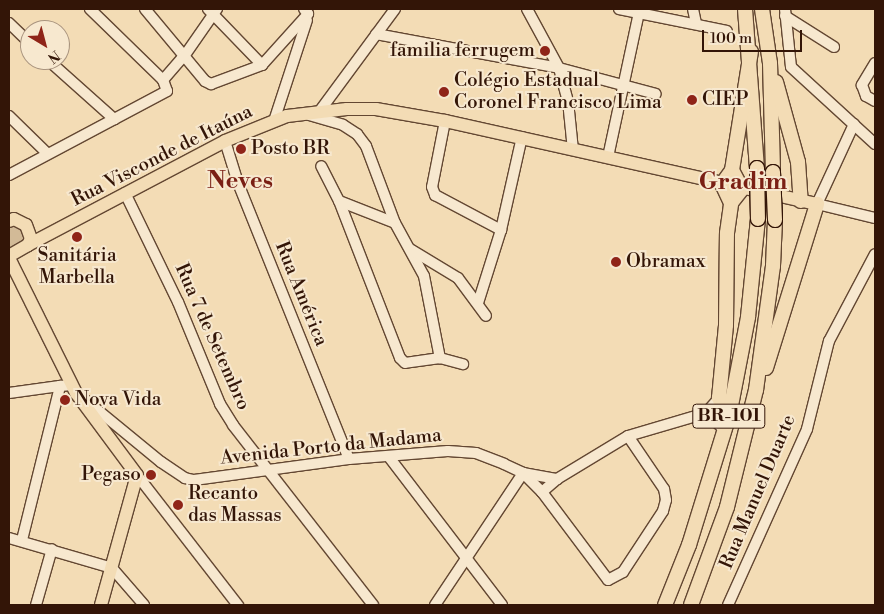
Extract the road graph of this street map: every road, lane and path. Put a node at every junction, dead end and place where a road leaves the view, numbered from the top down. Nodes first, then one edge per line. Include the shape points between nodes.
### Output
1 (90, 9) edge
2 (145, 9) edge
3 (396, 9) edge
4 (527, 9) edge
5 (619, 9) edge
6 (693, 9) edge
7 (745, 9) edge
8 (762, 9) edge
9 (213, 11) edge
10 (308, 11) edge
11 (785, 12) edge
12 (639, 13) junction
13 (9, 23) edge
14 (696, 23) junction
15 (727, 31) dead end
16 (20, 33) edge
17 (376, 34) junction
18 (834, 47) dead end
19 (751, 52) junction
20 (185, 55) junction
21 (770, 63) junction
22 (875, 63) edge
23 (262, 65) junction
24 (559, 68) junction
25 (59, 70) edge
26 (163, 80) junction
27 (622, 85) junction
28 (656, 94) dead end
29 (875, 101) edge
30 (319, 112) junction
31 (303, 113) junction
32 (9, 116) edge
33 (114, 119) junction
34 (274, 121) junction
35 (445, 121) junction
36 (854, 124) junction
37 (522, 137) junction
38 (225, 141) junction
39 (875, 144) edge
40 (573, 150) junction
41 (48, 154) junction
42 (608, 157) junction
43 (321, 166) dead end
44 (732, 170) junction
45 (9, 175) edge
46 (722, 184) junction
47 (742, 189) junction
48 (125, 193) junction
49 (339, 201) junction
50 (801, 201) junction
51 (731, 203) junction
52 (817, 204) junction
53 (10, 217) edge
54 (875, 218) edge
55 (395, 223) junction
56 (26, 226) junction
57 (500, 230) junction
58 (55, 231) junction
59 (28, 245) junction
60 (410, 249) junction
61 (875, 254) edge
62 (9, 257) edge
63 (478, 303) junction
64 (486, 316) dead end
65 (440, 358) junction
66 (463, 364) dead end
67 (70, 388) junction
68 (756, 390) junction
69 (9, 393) edge
70 (719, 398) junction
71 (706, 413) junction
72 (729, 416) junction
73 (725, 430) junction
74 (628, 436) junction
75 (389, 456) junction
76 (349, 459) junction
77 (269, 470) junction
78 (523, 473) junction
79 (138, 475) junction
80 (557, 479) junction
81 (542, 492) junction
82 (9, 538) edge
83 (22, 540) junction
84 (52, 549) junction
85 (467, 558) junction
86 (112, 568) junction
87 (236, 604) edge
88 (36, 605) edge
89 (101, 605) edge
90 (144, 605) edge
91 (373, 605) edge
92 (435, 605) edge
93 (502, 605) edge
94 (665, 605) edge
95 (691, 605) edge
96 (728, 605) edge

1 - 26 street
2 - 20 street
3 - 17 street
4 - 24 street
5 - 12 street
6 - 14 street
7 - 19 highway, BR-101
8 - 21 highway, BR-101
9 - 20 street
9 - 23 street
10 - 23 street
10 - 34 street
11 - 18 street
11 - 36 street via 791,66
12 - 14 street
12 - 27 street
13 - 16 street
14 - 15 street
17 - 24 street
17 - 30 street
19 - 44 highway
19 - 72 highway, BR-101, bridge via 758,219 748,316
20 - 23 street via 211,84
20 - 26 street
21 - 50 highway via 798,162
21 - 68 highway, BR-101, bridge via 774,220 768,313
22 - 29 street via 862,85 862,91
24 - 27 street
24 - 40 street via 568,101
25 - 33 street
26 - 33 street via 167,91
27 - 28 street
27 - 42 street
30 - 31 main road, Rua Visconde de Itaúna
30 - 35 main road, Rua Visconde de Itaúna via 376,110
31 - 34 main road, Rua Visconde de Itaúna
31 - 55 street via 343,125 357,134 366,146
32 - 41 street
33 - 41 street
34 - 38 main road, Rua Visconde de Itaúna
35 - 37 main road, Rua Visconde de Itaúna
35 - 57 street via 432,188 435,195
36 - 39 street
36 - 52 street
37 - 40 main road, Rua Visconde de Itaúna
37 - 57 street
38 - 48 main road, Rua Visconde de Itaúna
38 - 76 street, Rua América via 238,183
40 - 42 main road, Rua Visconde de Itaúna
41 - 45 street
42 - 46 main road, Rua Visconde de Itaúna
43 - 49 street
44 - 46 highway
44 - 47 highway
46 - 47 main road, Rua Visconde de Itaúna
46 - 51 highway
47 - 50 main road, Rua Visconde de Itaúna
47 - 51 highway
48 - 58 main road, Rua Visconde de Itaúna
48 - 77 street, Rua 7 de Setembro via 178,302 220,404
49 - 55 street
49 - 65 street via 400,358 405,363
50 - 52 main road, Rua Visconde de Itaúna
51 - 70 highway via 727,233 726,325
52 - 54 street, Rua Visconde de Itaúna
52 - 68 highway via 786,308
53 - 56 main road
55 - 60 street
56 - 58 main road
56 - 59 main road via 30,233
57 - 63 street
58 - 59 main road, Rua Visconde de Itaúna
59 - 62 main road, Rua Visconde de Itaúna
60 - 63 street via 458,278
60 - 65 street via 424,276
61 - 96 street, Rua Manuel Duarte via 829,341 807,429
62 - 67 main road
63 - 64 street
65 - 66 street
67 - 69 street
67 - 77 street, Avenida Porto da Madama via 185,478 204,479
67 - 79 main road
67 - 83 street
68 - 95 highway, BR-101 via 728,507
70 - 71 street
70 - 72 highway
71 - 73 street
71 - 74 street
72 - 73 highway, BR-101
73 - 94 highway, BR-101 via 689,544
74 - 80 street
74 - 81 street, Avenida Porto da Madama via 664,489 666,500 623,572 608,580
75 - 76 street, Avenida Porto da Madama
75 - 78 street, Avenida Porto da Madama via 448,450 476,453
75 - 85 street
76 - 77 street, Avenida Porto da Madama
77 - 91 street, Rua 7 de Setembro
78 - 80 street
78 - 81 street, Avenida Porto da Madama
78 - 85 street
79 - 86 main road
79 - 87 street
80 - 81 street
82 - 83 street
83 - 84 street
84 - 86 street
84 - 88 street
85 - 92 street
85 - 93 street
86 - 89 main road
86 - 90 street

